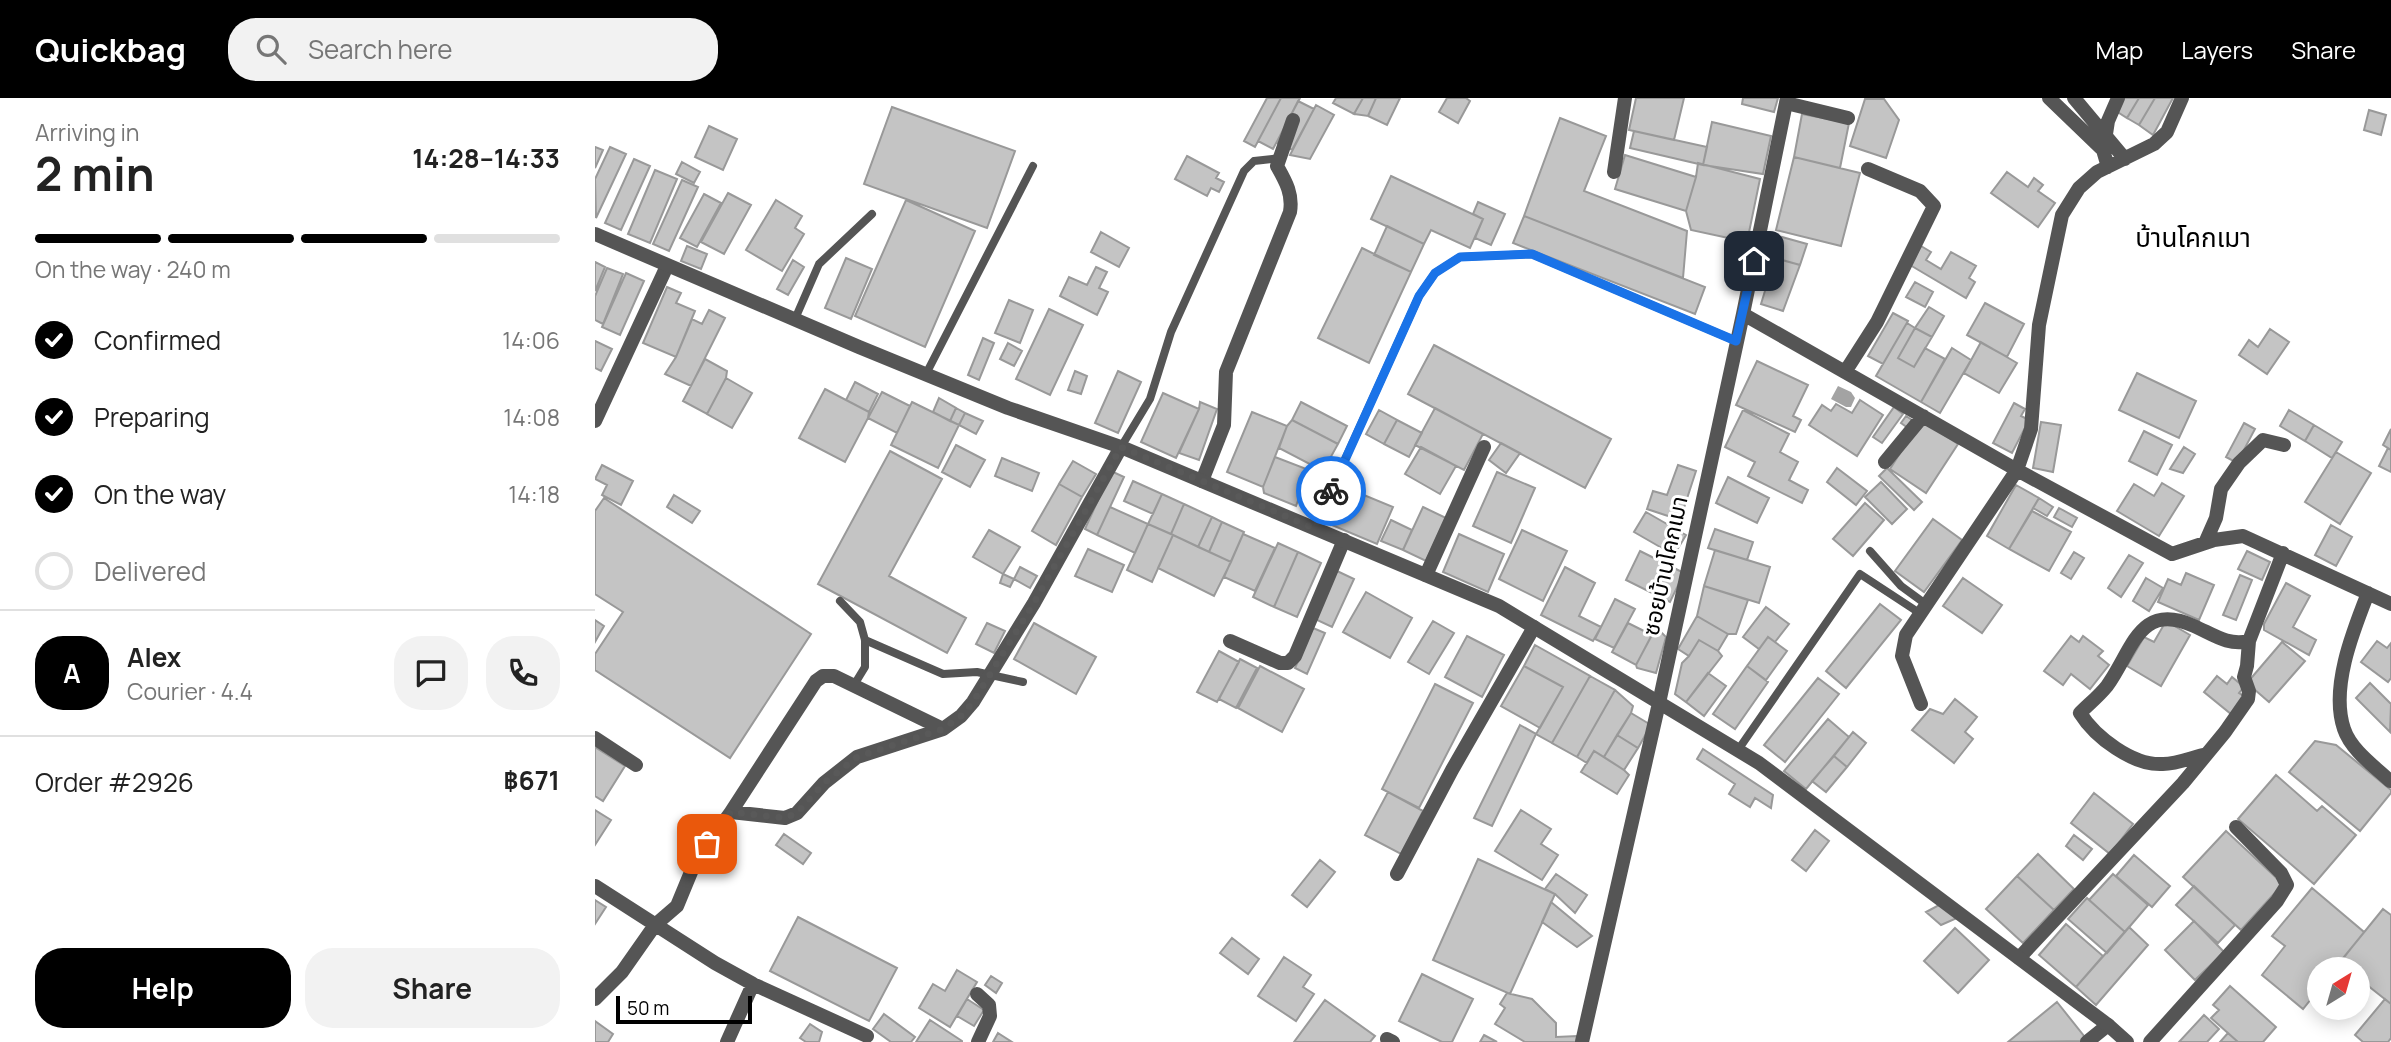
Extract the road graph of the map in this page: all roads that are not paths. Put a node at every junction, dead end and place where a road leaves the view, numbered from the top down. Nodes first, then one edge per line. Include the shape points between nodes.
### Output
1 (1625, 98) edge
2 (2049, 98) edge
3 (2074, 98) edge
4 (2118, 98) edge
5 (2182, 98) edge
6 (1786, 100) edge
7 (1848, 118) dead end
8 (1293, 120) dead end
9 (2106, 134) junction
10 (1280, 158) junction
11 (2125, 159) junction
12 (1033, 166) dead end
13 (2108, 167) junction
14 (1868, 169) dead end
15 (1614, 172) dead end
16 (872, 214) dead end
17 (595, 234) edge
18 (667, 266) junction
19 (1743, 314) junction
20 (795, 319) junction
21 (1736, 341) junction
22 (1845, 372) junction
23 (926, 374) junction
24 (1923, 416) junction
25 (595, 421) edge
26 (2284, 445) dead end
27 (1121, 447) junction
28 (1484, 447) dead end
29 (1885, 462) dead end
30 (2017, 470) junction
31 (1202, 481) junction
32 (1314, 528) junction
33 (1344, 540) junction
34 (2205, 543) junction
35 (1870, 551) dead end
36 (2283, 553) junction
37 (1426, 575) junction
38 (2368, 593) junction
39 (841, 601) dead end
40 (2391, 604) edge
41 (1924, 609) junction
42 (1534, 627) junction
43 (865, 640) junction
44 (1230, 640) dead end
45 (2249, 641) junction
46 (991, 674) junction
47 (1023, 682) dead end
48 (854, 685) junction
49 (1659, 702) junction
50 (1921, 704) dead end
51 (943, 729) junction
52 (595, 738) edge
53 (1738, 750) junction
54 (2207, 754) junction
55 (636, 765) dead end
56 (2390, 781) edge
57 (731, 812) junction
58 (2235, 827) dead end
59 (1397, 874) dead end
60 (595, 886) edge
61 (655, 925) junction
62 (2018, 958) junction
63 (753, 984) junction
64 (977, 994) dead end
65 (595, 999) edge
66 (2108, 1025) junction
67 (867, 1036) dead end
68 (727, 1042) edge
69 (978, 1042) edge
70 (1582, 1042) edge
71 (2087, 1042) edge
72 (2127, 1042) edge
73 (2150, 1042) edge

1 - 15 street
2 - 13 street via 2103,150
3 - 9 street
4 - 9 street
5 - 11 street via 2167,132
6 - 7 street
6 - 19 street, ซอยบ้านโคกเมา
8 - 10 street
9 - 11 street
10 - 27 lane via 1254,161 1244,171 1171,332 1150,399
10 - 31 street via 1277,166 1292,199 1290,212 1226,372 1224,425
11 - 13 street
12 - 23 lane
13 - 30 street via 2078,188 2062,215 2039,325 2031,429
14 - 22 street via 1920,191 1934,206 1877,321
16 - 20 lane via 820,264
17 - 18 street
18 - 20 street
18 - 25 street
19 - 21 street, ซอยบ้านโคกเมา
19 - 22 street
20 - 23 street
21 - 32 lane via 1532,254 1460,257 1435,273 1419,296
21 - 49 street, ซอยบ้านโคกเมา
22 - 24 street
23 - 27 street
24 - 29 street
24 - 30 street
26 - 34 street via 2263,440 2239,463 2221,489
27 - 31 street
27 - 46 street
28 - 37 street
30 - 34 street via 2172,554
30 - 41 street
31 - 32 street
32 - 33 street
33 - 37 street
33 - 44 street via 1288,663
34 - 36 street via 2243,536
35 - 41 lane
36 - 38 street
36 - 45 street
37 - 42 street via 1499,606
38 - 40 street
38 - 56 street via 2342,674 2341,706 2344,729 2355,748
39 - 43 lane via 860,622
41 - 50 street via 1906,635 1902,656
41 - 53 lane via 1860,574
42 - 49 street
42 - 59 street
43 - 46 lane via 943,674
43 - 48 lane via 866,667
45 - 54 street via 2244,677 2248,699
45 - 54 street via 2235,644 2181,620 2161,617 2141,630 2106,687 2080,713 2131,760 2162,764
46 - 47 lane
46 - 51 street via 967,709
48 - 51 street
48 - 57 street via 834,676 816,681
49 - 53 street
49 - 70 street, ซอยบ้านโคกเมา
51 - 57 street via 857,757 824,783 797,813 785,818
52 - 55 street
53 - 62 street
54 - 62 street
57 - 61 street via 695,860 677,906
58 - 73 street via 2281,873 2287,885
60 - 61 street
61 - 63 street
61 - 65 street via 622,972
62 - 66 street
63 - 67 street
63 - 68 street
64 - 69 street via 989,1004 990,1016
66 - 71 street
66 - 72 street

